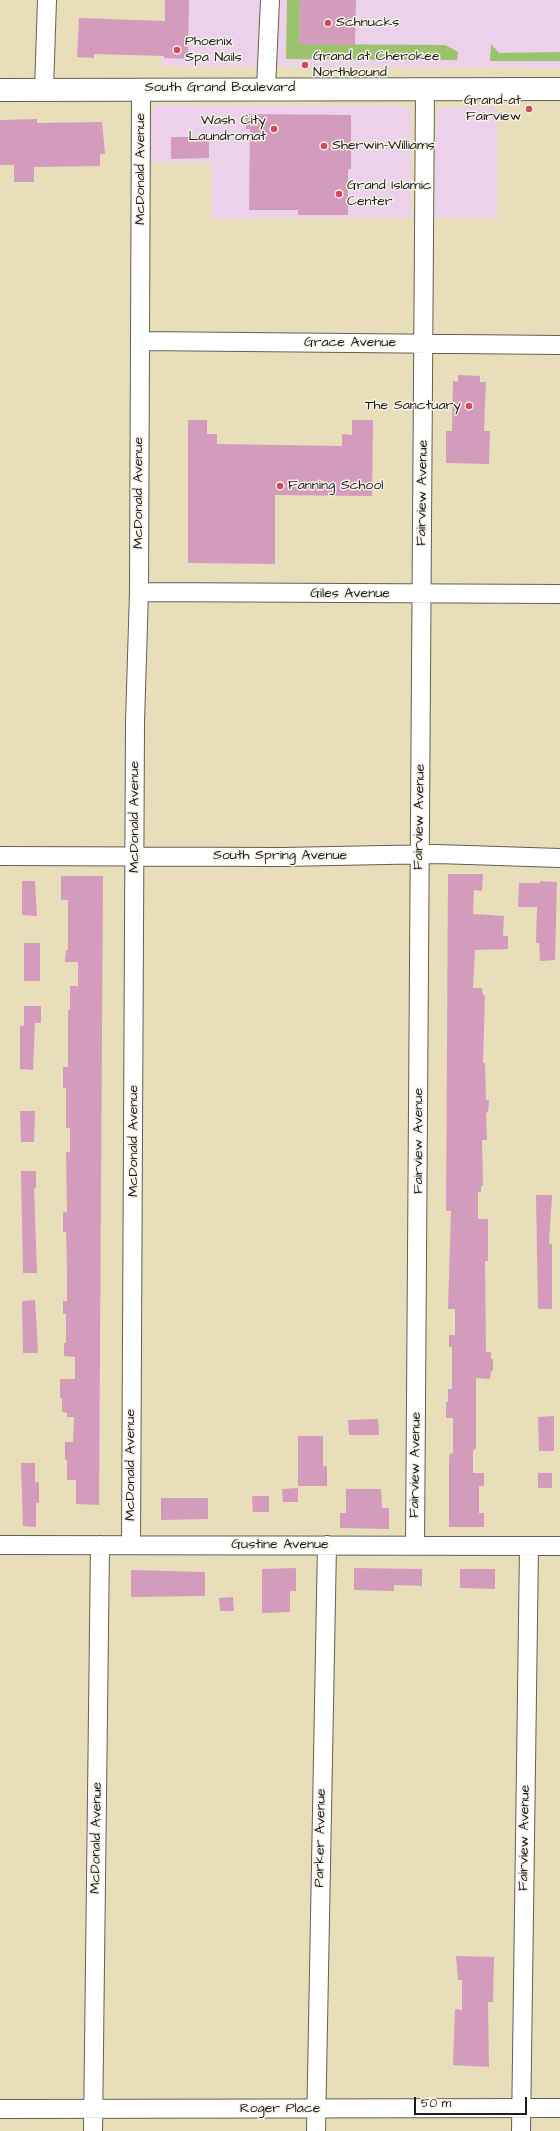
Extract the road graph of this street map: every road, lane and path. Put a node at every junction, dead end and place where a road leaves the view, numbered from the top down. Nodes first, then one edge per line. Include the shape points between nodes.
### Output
1 (47, 0) edge
2 (270, 0) edge
3 (266, 88) junction
4 (425, 88) junction
5 (141, 89) junction
6 (560, 89) edge
7 (0, 90) edge
8 (44, 90) junction
9 (140, 341) junction
10 (425, 344) junction
11 (560, 345) edge
12 (139, 592) junction
13 (422, 594) junction
14 (560, 594) edge
15 (419, 854) junction
16 (0, 856) edge
17 (135, 856) junction
18 (560, 858) edge
19 (0, 1545) edge
20 (100, 1545) junction
21 (131, 1545) junction
22 (415, 1545) junction
23 (327, 1546) junction
24 (529, 1546) junction
25 (560, 1546) edge
26 (521, 2108) junction
27 (560, 2108) edge
28 (0, 2109) edge
29 (94, 2109) junction
30 (316, 2109) junction
31 (94, 2131) edge
32 (316, 2131) edge
33 (521, 2131) edge

1 - 8 street
2 - 3 street
3 - 4 main road, South Grand Boulevard
3 - 5 main road, South Grand Boulevard
4 - 6 main road, South Grand Boulevard
4 - 10 street, Fairview Avenue
5 - 8 main road, South Grand Boulevard
5 - 9 street, McDonald Avenue
7 - 8 main road, South Grand Boulevard
9 - 10 street, Grace Avenue
9 - 12 street, McDonald Avenue
10 - 11 street, Grace Avenue
10 - 13 street, Fairview Avenue
12 - 13 street, Giles Avenue
12 - 17 street, McDonald Avenue via 135,722
13 - 14 street, Giles Avenue
13 - 15 street, Fairview Avenue
15 - 17 street, South Spring Avenue via 282,857
15 - 18 street, South Spring Avenue
15 - 22 street, Fairview Avenue
16 - 17 street, South Spring Avenue
17 - 21 street, McDonald Avenue
19 - 20 street, Gustine Avenue
20 - 21 street, Gustine Avenue
20 - 29 street, McDonald Avenue
21 - 23 street, Gustine Avenue
22 - 23 street, Gustine Avenue
22 - 24 street, Gustine Avenue
23 - 30 street, Parker Avenue
24 - 25 street, Gustine Avenue
24 - 26 street, Fairview Avenue
26 - 27 street, Roger Place
26 - 30 street, Roger Place
26 - 33 street, Fairview Avenue
28 - 29 street, Roger Place
29 - 30 street, Roger Place
29 - 31 street, McDonald Avenue
30 - 32 street, Parker Avenue

